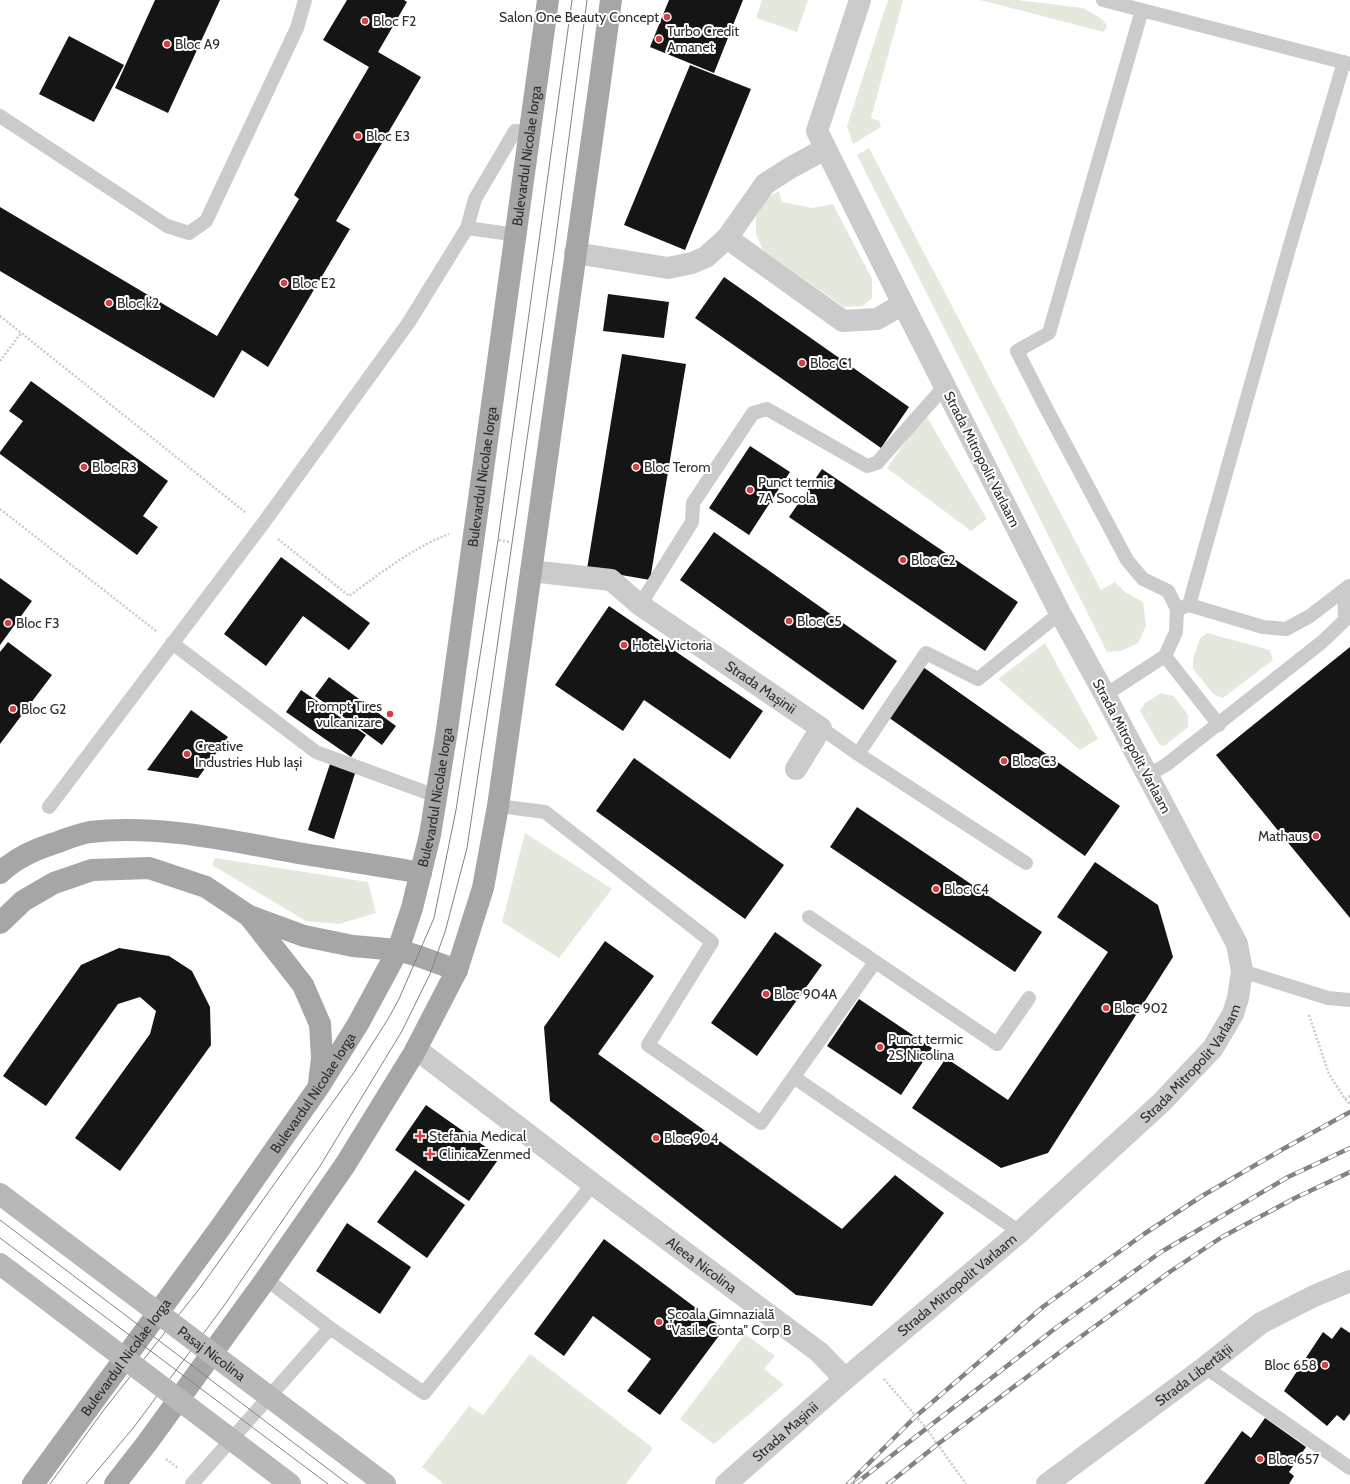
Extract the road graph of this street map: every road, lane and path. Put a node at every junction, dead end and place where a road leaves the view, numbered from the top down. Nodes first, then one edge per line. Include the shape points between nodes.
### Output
1 (305, 0) edge
2 (548, 0) edge
3 (610, 0) edge
4 (860, 0) edge
5 (1103, 0) edge
6 (1142, 10) junction
7 (1347, 63) edge
8 (0, 116) edge
9 (530, 132) junction
10 (825, 149) junction
11 (467, 228) junction
12 (517, 235) junction
13 (727, 238) junction
14 (575, 253) junction
15 (902, 304) junction
16 (0, 316) edge
17 (21, 333) junction
18 (0, 361) edge
19 (945, 386) junction
20 (0, 509) edge
21 (262, 525) junction
22 (475, 536) junction
23 (534, 545) junction
24 (531, 571) junction
25 (1347, 587) edge
26 (640, 605) junction
27 (1183, 607) junction
28 (1060, 613) junction
29 (172, 643) junction
30 (1165, 656) junction
31 (1105, 695) junction
32 (1219, 725) junction
33 (821, 728) junction
34 (858, 754) junction
35 (796, 769) dead end
36 (1148, 775) junction
37 (436, 796) junction
38 (498, 806) junction
39 (49, 807) dead end
40 (1026, 863) dead end
41 (2, 871) edge
42 (421, 873) junction
43 (250, 916) junction
44 (809, 917) dead end
45 (0, 923) edge
46 (398, 950) junction
47 (875, 962) junction
48 (457, 970) junction
49 (1242, 971) junction
50 (1300, 990) junction
51 (1029, 998) dead end
52 (1350, 1000) edge
53 (416, 1049) junction
54 (795, 1078) junction
55 (318, 1088) junction
56 (1350, 1096) edge
57 (1346, 1099) junction
58 (1350, 1104) edge
59 (593, 1184) junction
60 (0, 1194) edge
61 (1020, 1232) junction
62 (0, 1264) edge
63 (266, 1279) junction
64 (1350, 1281) edge
65 (330, 1328) junction
66 (1205, 1367) junction
67 (880, 1375) dead end
68 (845, 1379) junction
69 (147, 1443) junction
70 (1350, 1468) edge
71 (193, 1482) edge
72 (33, 1484) edge
73 (115, 1484) edge
74 (290, 1484) edge
75 (386, 1484) edge
76 (726, 1484) edge
77 (966, 1484) edge
78 (1047, 1484) edge

1 - 8 lane via 297,28 206,221 189,233 167,226
2 - 9 main road, Bulevardul Nicolae Iorga
3 - 14 main road
4 - 10 street, Strada Mitropolit Varlaam via 817,131
5 - 6 lane
6 - 7 lane
6 - 27 lane via 1049,333 1017,351 1127,560 1143,579 1168,591
7 - 27 lane
9 - 11 lane via 516,131 475,199
9 - 12 main road, Bulevardul Nicolae Iorga
10 - 13 street via 765,184
10 - 15 street, Strada Mitropolit Varlaam
11 - 12 lane
11 - 21 lane via 409,322
12 - 22 main road, Bulevardul Nicolae Iorga
13 - 14 street via 706,257 668,268
13 - 15 street via 843,321 877,319
14 - 23 main road
15 - 19 street, Strada Mitropolit Varlaam
16 - 17 path
17 - 18 path
17 - 21 path
19 - 26 lane via 877,463 867,466 767,409 753,412 693,503 692,522
19 - 28 street, Strada Mitropolit Varlaam
20 - 29 path
21 - 22 path via 349,596 391,565 430,541 450,533
21 - 29 lane
22 - 23 path
22 - 37 main road, Bulevardul Nicolae Iorga
23 - 24 main road
24 - 26 street, Strada Mașinii via 611,580
24 - 38 main road
25 - 27 lane via 1310,616 1286,629 1263,627
25 - 32 lane via 1345,620 1322,642
26 - 33 street, Strada Mașinii
27 - 30 lane via 1176,632
28 - 31 street, Strada Mitropolit Varlaam
28 - 34 lane via 978,679 926,653
29 - 37 lane via 316,752
29 - 39 lane
30 - 31 lane
30 - 32 lane
31 - 36 street, Strada Mitropolit Varlaam
32 - 36 lane via 1166,765
33 - 34 lane
33 - 35 street
34 - 40 lane
36 - 49 street, Strada Mitropolit Varlaam via 1237,944
37 - 42 main road, Bulevardul Nicolae Iorga
38 - 48 main road via 483,888
38 - 54 lane via 545,812 712,942 648,1045 761,1124
41 - 42 main road via 33,850 89,832 151,830
42 - 46 main road, Bulevardul Nicolae Iorga
43 - 45 main road via 206,887 149,868 92,870 54,883 23,901
43 - 46 main road via 304,936 353,946
43 - 55 main road via 302,985 320,1024 322,1058
44 - 47 lane
46 - 48 main road
46 - 55 main road, Bulevardul Nicolae Iorga via 358,1024
47 - 51 lane via 997,1044
47 - 54 lane
48 - 53 main road
49 - 50 lane
49 - 61 street, Strada Mitropolit Varlaam via 1233,1014 1213,1048 1161,1104
50 - 52 lane via 1328,998
50 - 57 path via 1329,1074
53 - 59 street, Aleea Nicolina
53 - 63 main road via 345,1165
54 - 61 lane
55 - 72 main road, Bulevardul Nicolae Iorga via 220,1228
56 - 57 path
57 - 58 path
59 - 65 lane via 424,1393
59 - 68 street, Aleea Nicolina via 819,1352
60 - 75 main road, Pasaj Nicolina, bridge
61 - 68 street, Strada Mitropolit Varlaam
62 - 74 main road, bridge
63 - 65 lane
63 - 69 main road
64 - 66 street, Strada Libertății via 1261,1323
65 - 71 lane
66 - 70 lane
66 - 78 street, Strada Libertății
67 - 77 path via 926,1428
68 - 76 street, Strada Mașinii
69 - 71 path
69 - 73 main road

